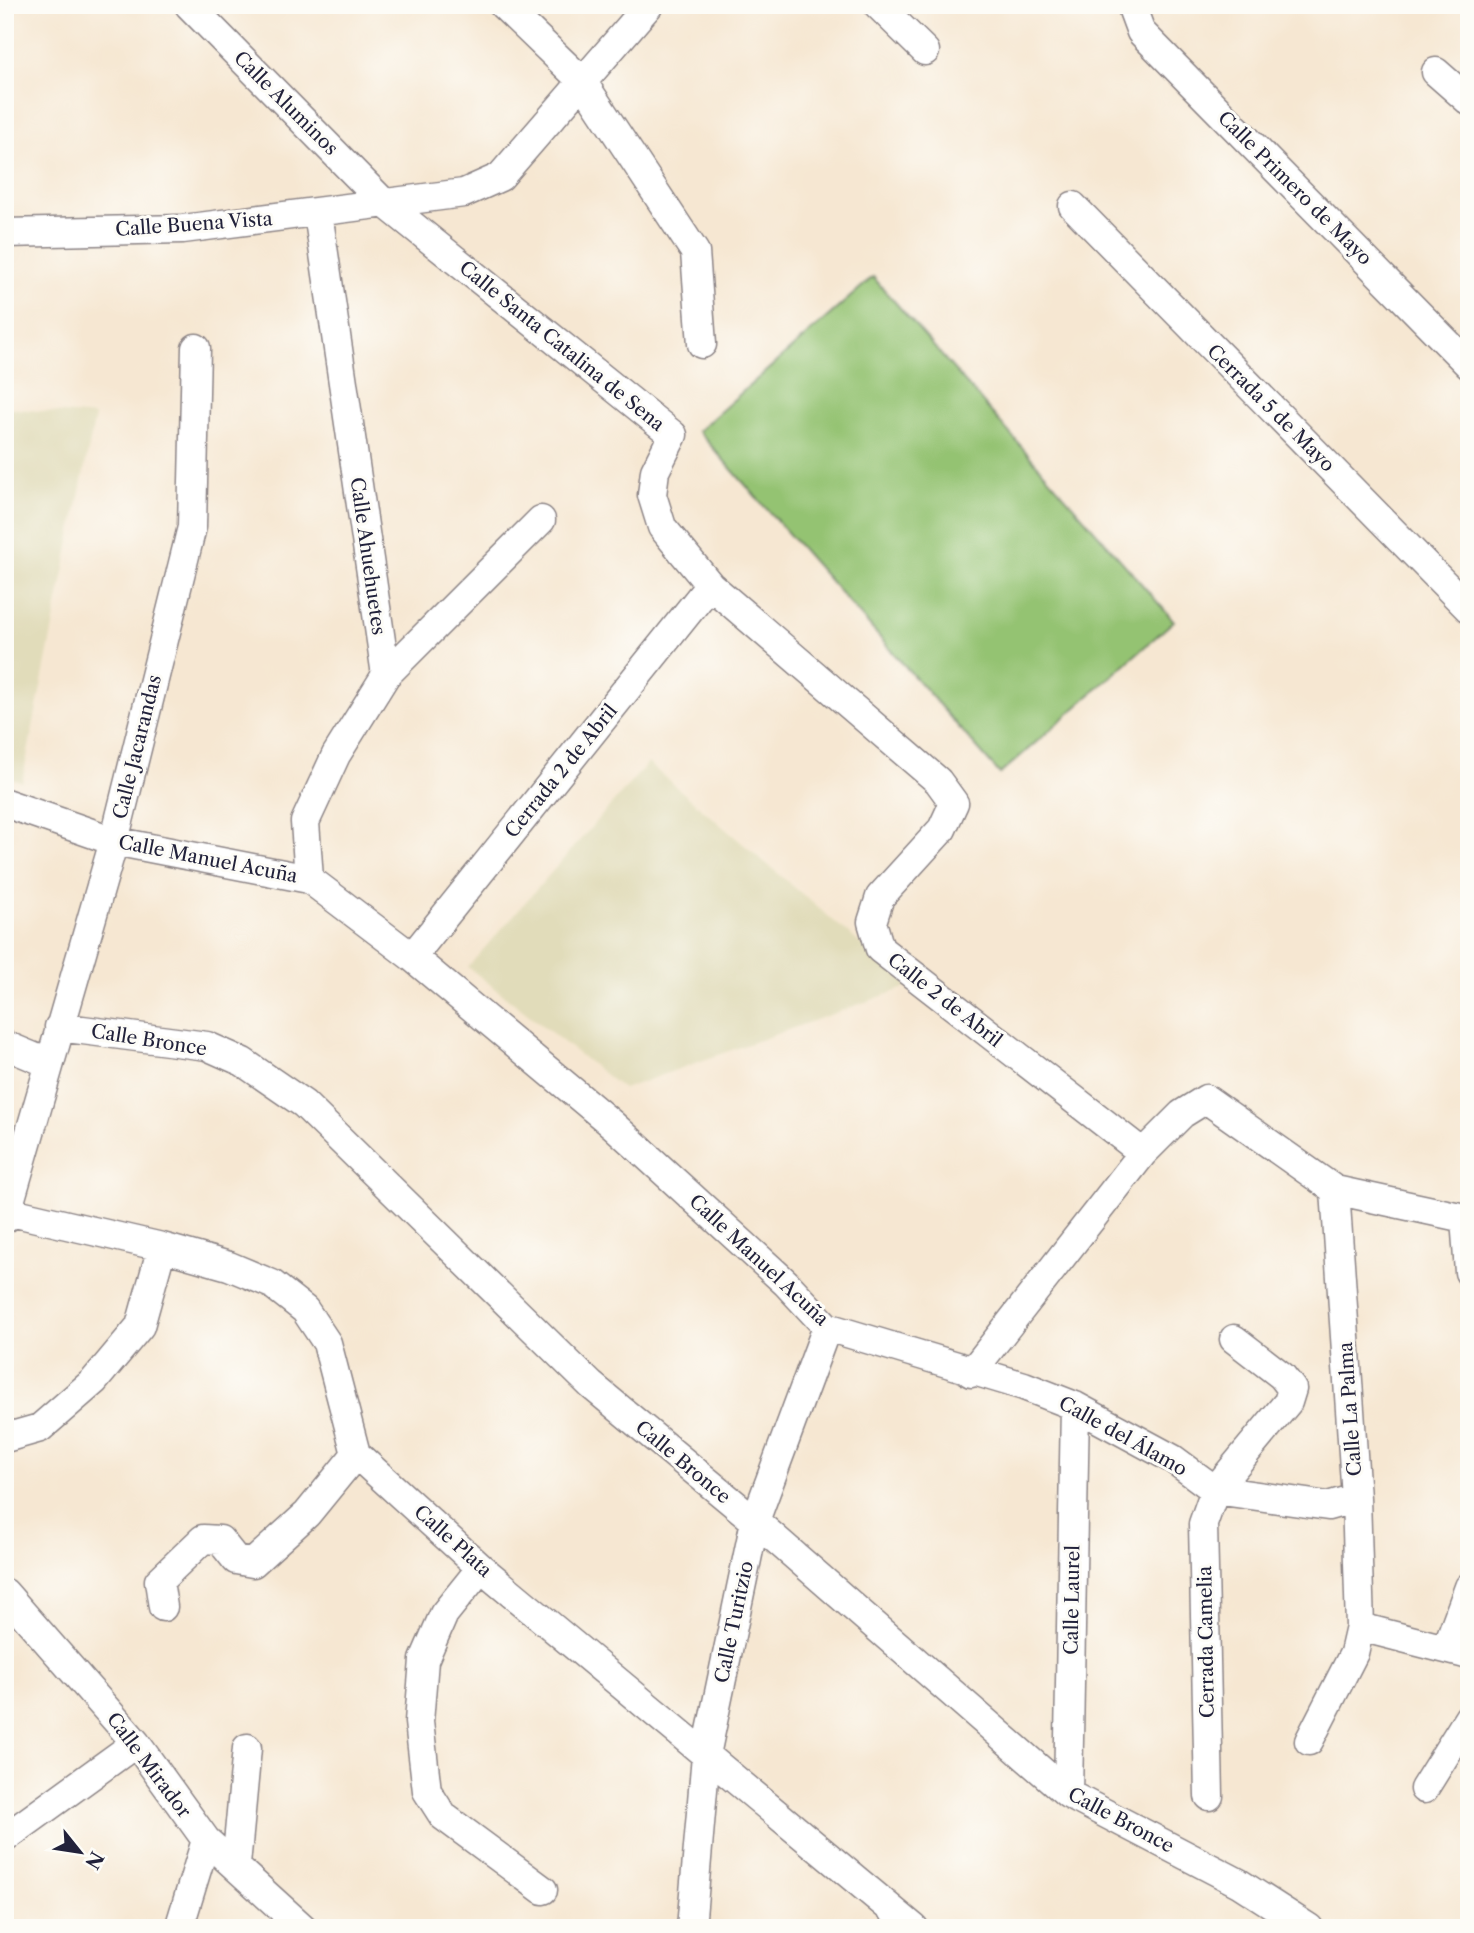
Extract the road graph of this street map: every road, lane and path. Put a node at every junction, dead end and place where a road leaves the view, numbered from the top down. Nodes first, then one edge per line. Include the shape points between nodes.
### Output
1 (189, 5) edge
2 (503, 5) edge
3 (649, 5) edge
4 (878, 5) edge
5 (1131, 5) edge
6 (925, 51) dead end
7 (1436, 72) dead end
8 (582, 81) junction
9 (1469, 101) edge
10 (382, 201) junction
11 (1073, 206) dead end
12 (318, 214) junction
13 (5, 233) edge
14 (702, 344) dead end
15 (196, 348) dead end
16 (1469, 365) edge
17 (541, 520) dead end
18 (710, 585) junction
19 (1469, 609) edge
20 (386, 675) junction
21 (5, 803) edge
22 (114, 841) junction
23 (309, 879) junction
24 (412, 957) junction
25 (59, 1027) junction
26 (5, 1045) edge
27 (48, 1063) junction
28 (1143, 1153) junction
29 (1335, 1190) junction
30 (6, 1215) edge
31 (1467, 1219) edge
32 (162, 1247) junction
33 (1469, 1272) edge
34 (827, 1328) junction
35 (1234, 1339) dead end
36 (971, 1373) junction
37 (1075, 1406) junction
38 (5, 1438) edge
39 (356, 1454) junction
40 (1215, 1490) junction
41 (1356, 1498) junction
42 (755, 1521) junction
43 (481, 1568) junction
44 (1469, 1587) edge
45 (5, 1593) edge
46 (163, 1607) dead end
47 (1360, 1627) junction
48 (1458, 1651) edge
49 (1469, 1717) edge
50 (1308, 1741) dead end
51 (136, 1743) junction
52 (247, 1748) dead end
53 (706, 1755) junction
54 (1424, 1788) dead end
55 (1068, 1794) junction
56 (1209, 1796) dead end
57 (5, 1838) edge
58 (206, 1840) junction
59 (236, 1866) junction
60 (542, 1890) dead end
61 (180, 1925) dead end
62 (303, 1928) edge
63 (691, 1928) edge
64 (914, 1928) edge
65 (1309, 1928) edge

1 - 10 street, Calle Aluminos
2 - 8 street
3 - 8 street, Calle Buena Vista
4 - 6 street
5 - 16 street, Calle Primero de Mayo via 1141,32
7 - 9 street
8 - 10 street, Calle Buena Vista via 500,177 464,192
8 - 14 street via 695,252
10 - 12 street, Calle Buena Vista
10 - 18 street, Calle Santa Catalina de Sena via 673,435 655,471 652,495 662,527
11 - 19 street, Cerrada 5 de Mayo
12 - 13 street, Calle Buena Vista via 183,229
12 - 20 street, Calle Ahuehuetes
15 - 22 street, Calle Jacarandas via 192,527
17 - 20 street
18 - 24 street, Cerrada 2 de Abril
18 - 28 street, Calle 2 de Abril via 938,781 954,803 942,829 880,897 872,922 880,949
20 - 23 street via 337,755 305,822
21 - 22 street, Calle Manuel Acuña
22 - 23 street, Calle Manuel Acuña
22 - 25 street, Calle Jacarandas
23 - 24 street, Calle Manuel Acuña
24 - 34 street, Calle Manuel Acuña via 613,1125 786,1283
25 - 27 street, Calle Jacarandas
25 - 42 street, Calle Bronce via 207,1046 243,1062 303,1104 591,1385
26 - 27 street
27 - 30 street, Calle Jacarandas
28 - 29 street via 1182,1114 1206,1100
28 - 36 street
29 - 31 street
29 - 41 street, Calle La Palma
30 - 32 street
31 - 33 street
32 - 38 street via 140,1326 94,1381 40,1428
32 - 39 street via 272,1284 305,1310 327,1343
34 - 36 street, Calle Manuel Acuña
34 - 42 street, Calle Turitzio
35 - 40 street via 1282,1376 1292,1390 1288,1402
36 - 37 street, Calle del Álamo
37 - 40 street, Calle del Álamo via 1173,1459
37 - 55 street, Calle Laurel
39 - 43 street, Calle Plata
39 - 46 street via 307,1514 253,1563 236,1560 220,1540 203,1539 159,1581
40 - 41 street, Calle del Álamo via 1328,1506
40 - 56 street, Cerrada Camelia via 1203,1524
41 - 47 street, Calle La Palma
42 - 53 street, Calle Turitzio
42 - 55 street, Calle Bronce
43 - 53 street, Calle Plata
43 - 60 street via 444,1614 424,1660 419,1722 427,1791 443,1816
44 - 48 street
45 - 51 street, Calle Mirador
47 - 48 street
47 - 50 street, Calle La Palma via 1354,1653
49 - 54 street
51 - 57 street
51 - 58 street, Calle Mirador
52 - 59 street
53 - 63 street, Calle Turitzio
53 - 64 street, Calle Plata
55 - 65 street, Calle Bronce via 1239,1882
58 - 59 street, Calle Mirador
58 - 61 street
59 - 62 street, Calle Mirador

